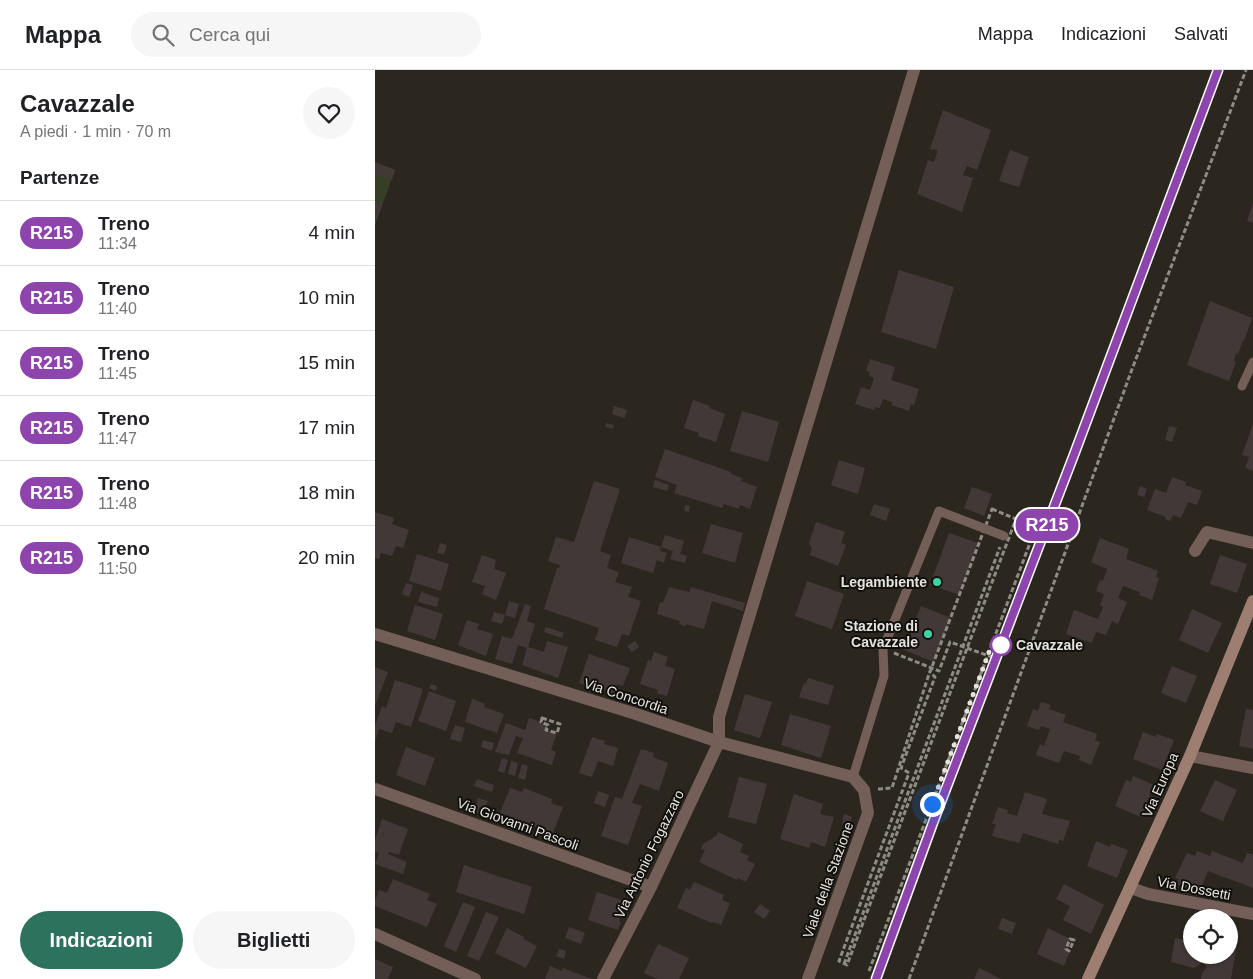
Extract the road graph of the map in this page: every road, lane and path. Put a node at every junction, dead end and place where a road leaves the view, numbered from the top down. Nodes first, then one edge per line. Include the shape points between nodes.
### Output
1 (914, 70) edge
2 (1246, 70) edge
3 (1253, 362) edge
4 (1242, 386) dead end
5 (1039, 519) dead end
6 (984, 528) junction
7 (1004, 536) joint
8 (1253, 543) edge
9 (1195, 551) dead end
10 (1253, 601) edge
11 (1249, 620) edge
12 (375, 634) edge
13 (965, 647) junction
14 (883, 649) junction
15 (990, 656) junction
16 (931, 668) junction
17 (557, 733) joint
18 (719, 742) junction
19 (1190, 756) junction
20 (1253, 768) edge
21 (853, 777) junction
22 (375, 788) edge
23 (864, 790) junction
24 (651, 887) junction
25 (1131, 888) junction
26 (1253, 914) edge
27 (375, 934) edge
28 (869, 971) dead end
29 (475, 979) edge
30 (603, 979) edge
31 (808, 979) edge
32 (909, 979) edge
33 (1088, 979) edge

1 - 18 street via 719,717
2 - 32 path via 1131,372
3 - 4 lane
5 - 15 path
6 - 7 lane
6 - 13 path via 992,509 1015,520
6 - 14 lane via 939,511
6 - 16 path
7 - 13 path
8 - 9 street via 1207,532
10 - 11 street, Via Europa
11 - 19 street, Via Europa
12 - 18 street, Via Concordia
13 - 15 path
13 - 16 path via 950,642 939,671
13 - 16 path via 847,964 844,964 839,961 909,773 901,768 935,677 930,672
14 - 16 path
14 - 21 lane via 884,676
15 - 28 path
16 - 23 path via 892,788
17 - 17 path via 546,730 548,725 541,722 542,718 560,724
18 - 21 street, Via Concordia
18 - 24 street, Via Antonio Fogazzaro
19 - 20 street
19 - 25 street, Via Europa
21 - 23 street
22 - 24 street, Via Giovanni Pascoli
23 - 31 street, Viale della Stazione via 868,813
24 - 30 street, Via Antonio Fogazzaro
25 - 26 street, Via Dossetti
25 - 33 street, Via Europa
27 - 29 street

